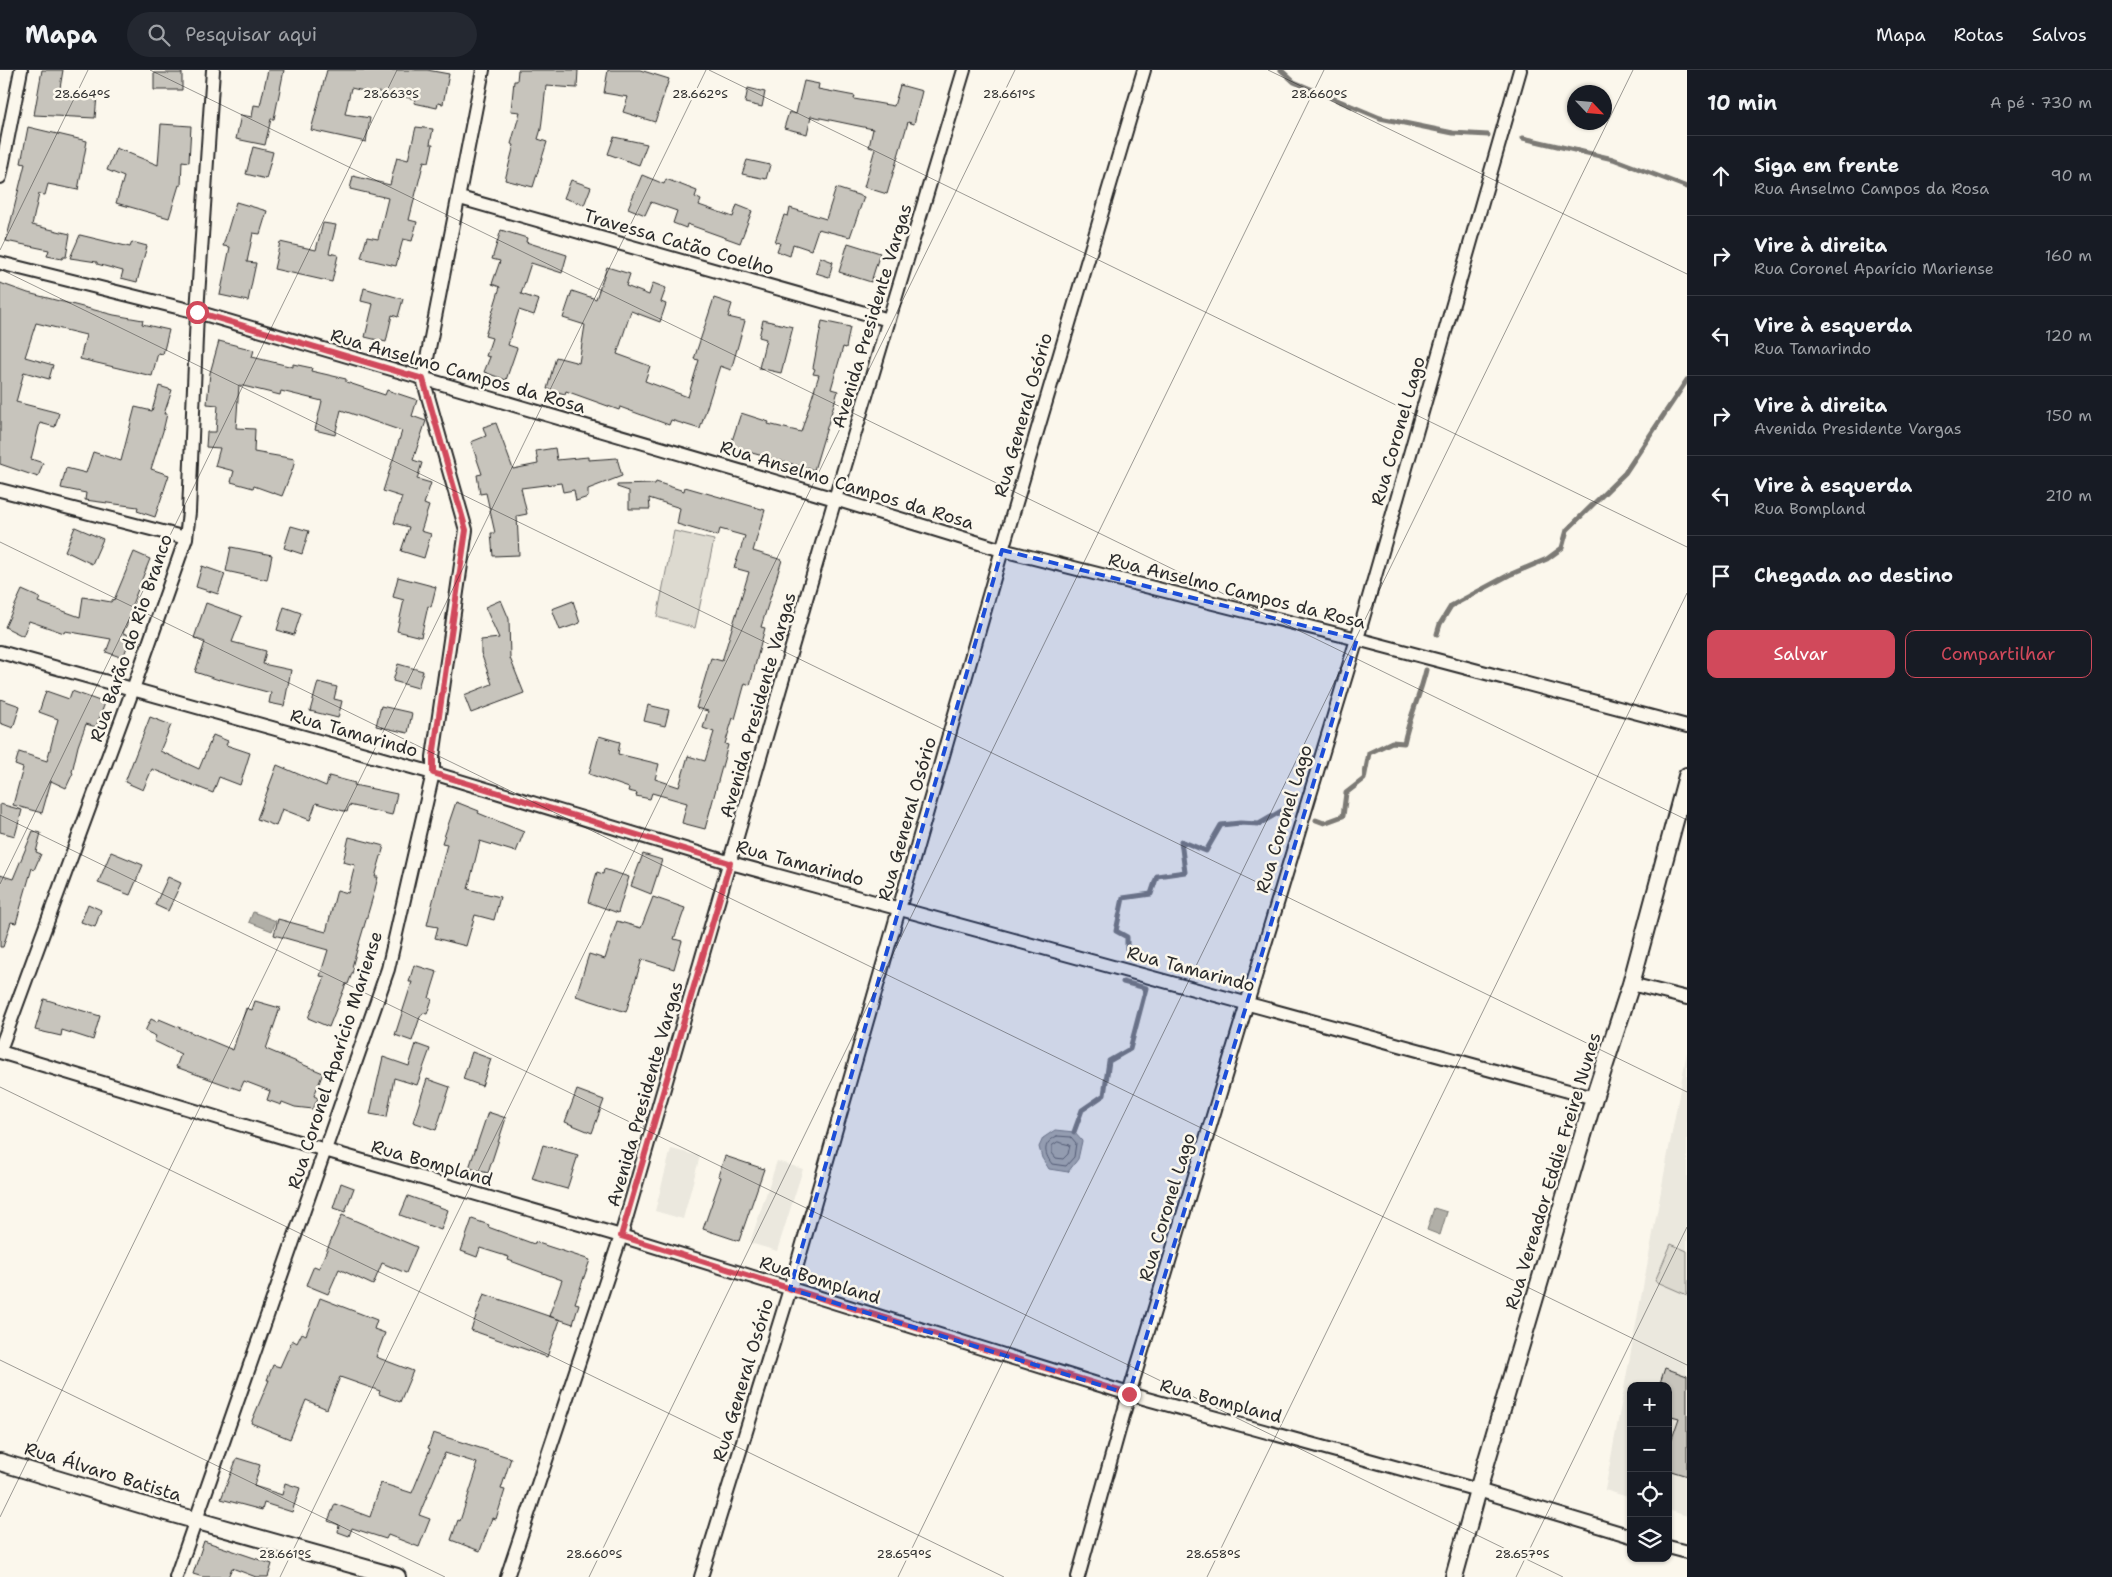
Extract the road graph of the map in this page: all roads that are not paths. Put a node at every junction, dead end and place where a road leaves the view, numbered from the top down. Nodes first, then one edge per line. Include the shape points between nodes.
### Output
1 (21, 70) edge
2 (213, 70) edge
3 (483, 70) edge
4 (962, 70) edge
5 (1144, 70) edge
6 (1520, 70) edge
7 (0, 177) edge
8 (460, 198) junction
9 (0, 263) edge
10 (197, 312) junction
11 (889, 320) junction
12 (423, 379) junction
13 (0, 490) edge
14 (835, 499) junction
15 (186, 538) junction
16 (1002, 550) junction
17 (1357, 639) junction
18 (0, 652) edge
19 (133, 689) junction
20 (1687, 726) edge
21 (433, 773) junction
22 (1687, 776) edge
23 (730, 863) junction
24 (900, 909) junction
25 (1630, 984) junction
26 (1687, 998) edge
27 (1248, 1003) junction
28 (0, 1051) edge
29 (1594, 1098) junction
30 (325, 1150) junction
31 (621, 1236) junction
32 (790, 1289) junction
33 (1129, 1394) junction
34 (0, 1462) edge
35 (1478, 1490) junction
36 (195, 1520) junction
37 (1627, 1535) edge
38 (1672, 1548) edge
39 (1687, 1552) edge
40 (176, 1577) edge
41 (397, 1577) edge
42 (508, 1577) edge
43 (701, 1577) edge
44 (1078, 1577) edge
45 (1454, 1577) edge

1 - 7 street
2 - 10 street, Rua Barão do Rio Branco
3 - 8 street, Rua Coronel Aparício Mariense
4 - 11 street, Avenida Presidente Vargas
5 - 16 street, Rua General Osório
6 - 17 street, Rua Coronel Lago
8 - 11 street, Travessa Catão Coelho
8 - 12 street, Rua Coronel Aparício Mariense
9 - 10 street, Rua Anselmo Campos da Rosa
10 - 12 street, Rua Anselmo Campos da Rosa
10 - 15 street, Rua Barão do Rio Branco
11 - 14 street, Avenida Presidente Vargas
12 - 14 street, Rua Anselmo Campos da Rosa
12 - 21 street, Rua Coronel Aparício Mariense via 466,530
13 - 15 street
14 - 16 street, Rua Anselmo Campos da Rosa
14 - 23 street, Avenida Presidente Vargas
15 - 19 street, Rua Barão do Rio Branco
16 - 17 street, Rua Anselmo Campos da Rosa
16 - 24 street, Rua General Osório
17 - 20 street, Rua Anselmo Campos da Rosa
17 - 27 street, Rua Coronel Lago
18 - 19 street, Rua Tamarindo
19 - 21 street, Rua Tamarindo
19 - 28 street, Rua Barão do Rio Branco
21 - 23 street, Rua Tamarindo
21 - 30 street, Rua Coronel Aparício Mariense via 388,969
22 - 25 street, Rua Vereador Eddie Freire Nunes
23 - 24 street, Rua Tamarindo
23 - 31 street, Avenida Presidente Vargas
24 - 27 street, Rua Tamarindo
24 - 32 street, Rua General Osório
25 - 26 street
25 - 29 street, Rua Vereador Eddie Freire Nunes
27 - 29 street, Rua Tamarindo
27 - 33 street, Rua Coronel Lago
28 - 30 street, Rua Bompland
29 - 35 street, Rua Vereador Eddie Freire Nunes
30 - 31 street, Rua Bompland
30 - 36 street, Rua Coronel Aparício Mariense
31 - 32 street, Rua Bompland
31 - 42 street, Avenida Presidente Vargas
32 - 33 street, Rua Bompland
32 - 43 street, Rua General Osório
33 - 35 street, Rua Bompland
33 - 44 street, Rua Coronel Lago
34 - 36 street, Rua Álvaro Batista
35 - 37 street, Rua Bompland
35 - 45 street, Rua Vereador Eddie Freire Nunes
36 - 40 street, Rua Coronel Aparício Mariense
36 - 41 street, Rua Álvaro Batista
38 - 39 street

